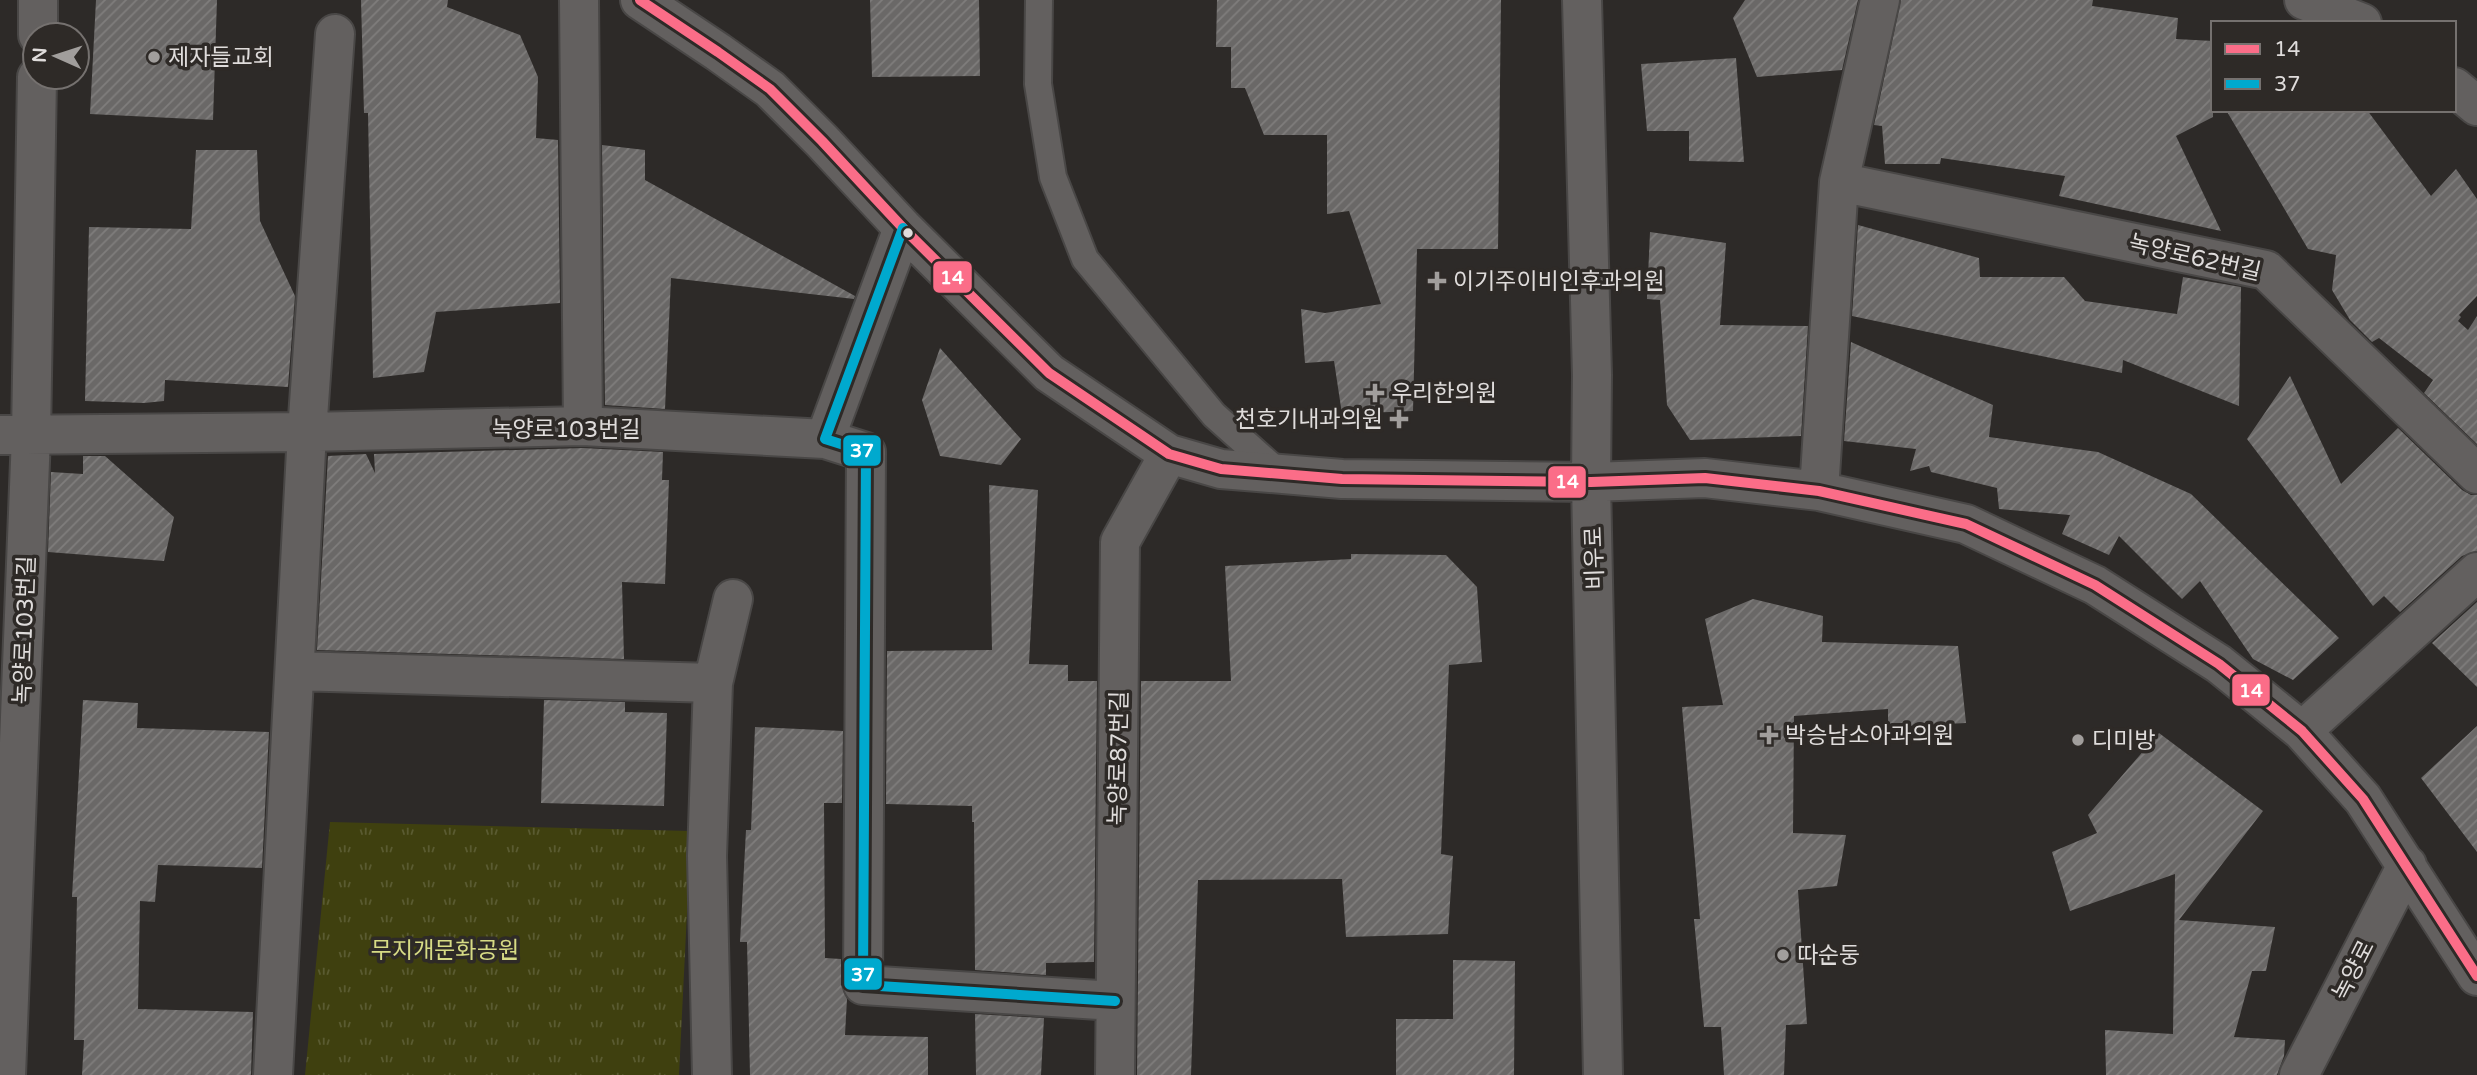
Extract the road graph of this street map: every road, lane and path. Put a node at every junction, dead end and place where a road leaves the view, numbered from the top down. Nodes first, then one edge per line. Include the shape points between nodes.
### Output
1 (38, 0) edge
2 (579, 0) edge
3 (640, 0) edge
4 (1039, 0) edge
5 (1582, 0) edge
6 (1880, 0) edge
7 (2304, 0) edge
8 (38, 21) edge
9 (2357, 21) edge
10 (335, 34) dead end
11 (2456, 89) edge
12 (36, 91) edge
13 (2477, 106) edge
14 (1839, 182) junction
15 (903, 228) junction
16 (583, 426) junction
17 (307, 432) junction
18 (16, 435) edge
19 (825, 439) junction
20 (1169, 454) junction
21 (1280, 474) junction
22 (2477, 474) edge
23 (1591, 482) junction
24 (1819, 491) junction
25 (2477, 572) edge
26 (733, 599) dead end
27 (295, 671) junction
28 (713, 682) junction
29 (2302, 731) junction
30 (2407, 865) junction
31 (2477, 976) edge
32 (1115, 1001) junction
33 (6, 1075) edge
34 (274, 1075) edge
35 (712, 1075) edge
36 (1115, 1075) edge
37 (1603, 1075) edge
38 (2299, 1075) edge

1 - 8 street
2 - 16 street
3 - 15 street via 770,89
4 - 21 lane via 1038,84 1053,177 1085,259 1214,415
5 - 23 street, 비우로
6 - 14 street
7 - 9 street
10 - 17 street
11 - 13 street
12 - 18 street, 녹양로103번길
14 - 22 street, 녹양로62번길 via 2266,270
14 - 24 street
15 - 19 street
15 - 20 street via 1049,373
16 - 17 street, 녹양로103번길
16 - 19 street, 녹양로103번길
17 - 18 street, 녹양로103번길
17 - 27 street
18 - 33 street, 녹양로103번길
19 - 32 street via 866,452 863,985
20 - 21 street via 1222,469
20 - 32 street, 녹양로87번길 via 1120,542
21 - 23 street via 1342,480
23 - 24 street via 1705,478
23 - 37 street, 비우로
24 - 29 street via 1966,524 2095,585 2219,664
25 - 29 street
26 - 28 street
27 - 28 street
27 - 34 street
28 - 35 street via 707,856
29 - 30 street via 2363,799
30 - 31 street
30 - 38 street, 녹양로
32 - 36 street, 녹양로87번길

